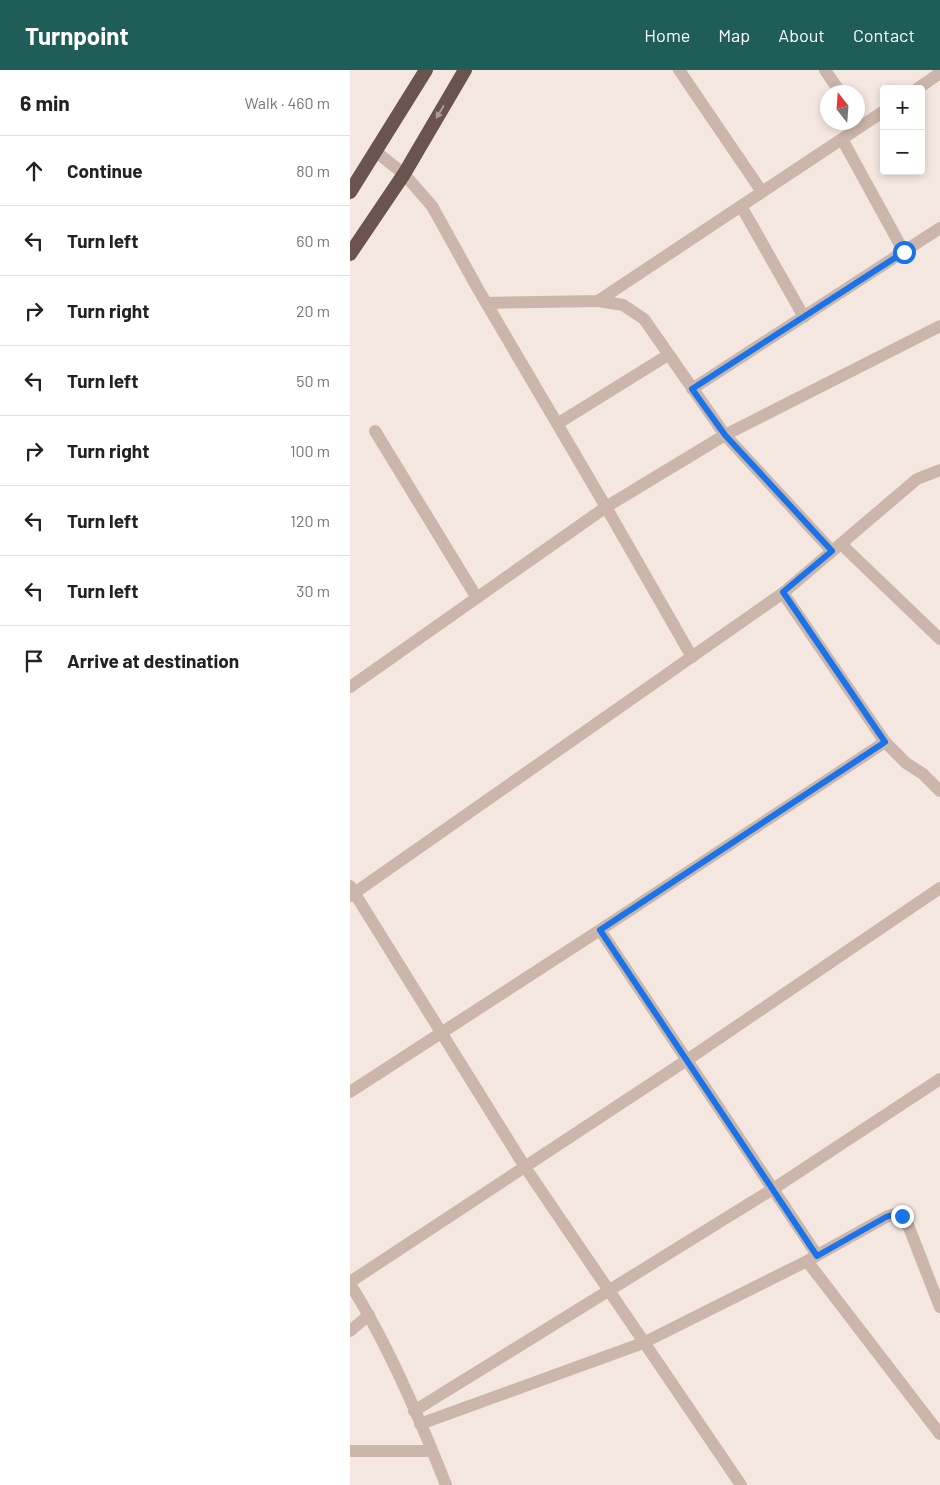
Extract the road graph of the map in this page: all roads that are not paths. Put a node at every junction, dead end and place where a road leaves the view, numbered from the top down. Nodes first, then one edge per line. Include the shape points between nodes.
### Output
1 (426, 70) edge
2 (465, 70) edge
3 (679, 70) edge
4 (825, 70) edge
5 (940, 74) edge
6 (835, 85) edge
7 (923, 85) edge
8 (880, 113) edge
9 (865, 120) edge
10 (852, 130) edge
11 (842, 139) junction
12 (375, 151) junction
13 (404, 174) junction
14 (350, 192) edge
15 (762, 192) junction
16 (741, 206) junction
17 (940, 228) edge
18 (904, 252) junction
19 (350, 254) edge
20 (598, 301) junction
21 (486, 303) junction
22 (804, 317) junction
23 (940, 326) edge
24 (668, 355) junction
25 (692, 389) junction
26 (557, 424) junction
27 (375, 431) dead end
28 (725, 435) junction
29 (940, 470) edge
30 (606, 507) junction
31 (836, 547) junction
32 (783, 592) junction
33 (477, 598) junction
34 (940, 639) edge
35 (692, 656) junction
36 (350, 687) edge
37 (885, 742) junction
38 (940, 790) edge
39 (940, 888) edge
40 (352, 891) edge
41 (600, 930) junction
42 (441, 1032) junction
43 (687, 1060) junction
44 (940, 1079) edge
45 (350, 1092) edge
46 (525, 1167) junction
47 (773, 1190) junction
48 (812, 1258) junction
49 (350, 1283) edge
50 (608, 1290) junction
51 (940, 1307) edge
52 (369, 1314) junction
53 (350, 1331) edge
54 (643, 1343) junction
55 (414, 1411) junction
56 (420, 1424) junction
57 (940, 1434) edge
58 (350, 1451) edge
59 (432, 1451) junction
60 (446, 1485) edge
61 (741, 1485) edge

1 - 12 highway
2 -> 13 highway
3 - 15 street
4 - 6 street
5 - 7 street
8 - 9 street
10 - 11 street
11 - 15 street
11 - 18 street
12 - 13 street
12 - 14 highway
13 - 19 highway
13 - 21 street via 432,206
15 - 16 street
16 - 20 street
16 - 22 street
17 - 18 street
18 - 22 street
20 - 21 street
20 - 24 street via 623,305 644,319
21 - 26 street
22 - 25 street
23 - 28 street
24 - 25 street
24 - 26 street
25 - 28 street
26 - 30 street
27 - 33 street
28 - 30 street
28 - 31 street
29 - 31 street via 917,479
30 - 33 street
30 - 35 street
31 - 32 street
31 - 34 street
32 - 35 street
32 - 37 street
33 - 36 street
35 - 40 street
37 - 38 street
37 - 41 street
39 - 43 street
40 - 42 street
41 - 42 street
41 - 43 street
42 - 45 street
42 - 46 street
43 - 46 street
43 - 47 street
44 - 47 street
46 - 49 street
46 - 50 street
47 - 48 street
47 - 50 street
48 - 51 street via 886,1217 902,1216
48 - 54 street
48 - 57 street
49 - 52 street
50 - 54 street
50 - 55 street
52 - 53 street
52 - 55 street
54 - 56 street
54 - 61 street
55 - 56 street
56 - 59 street
58 - 59 street
59 - 60 street

